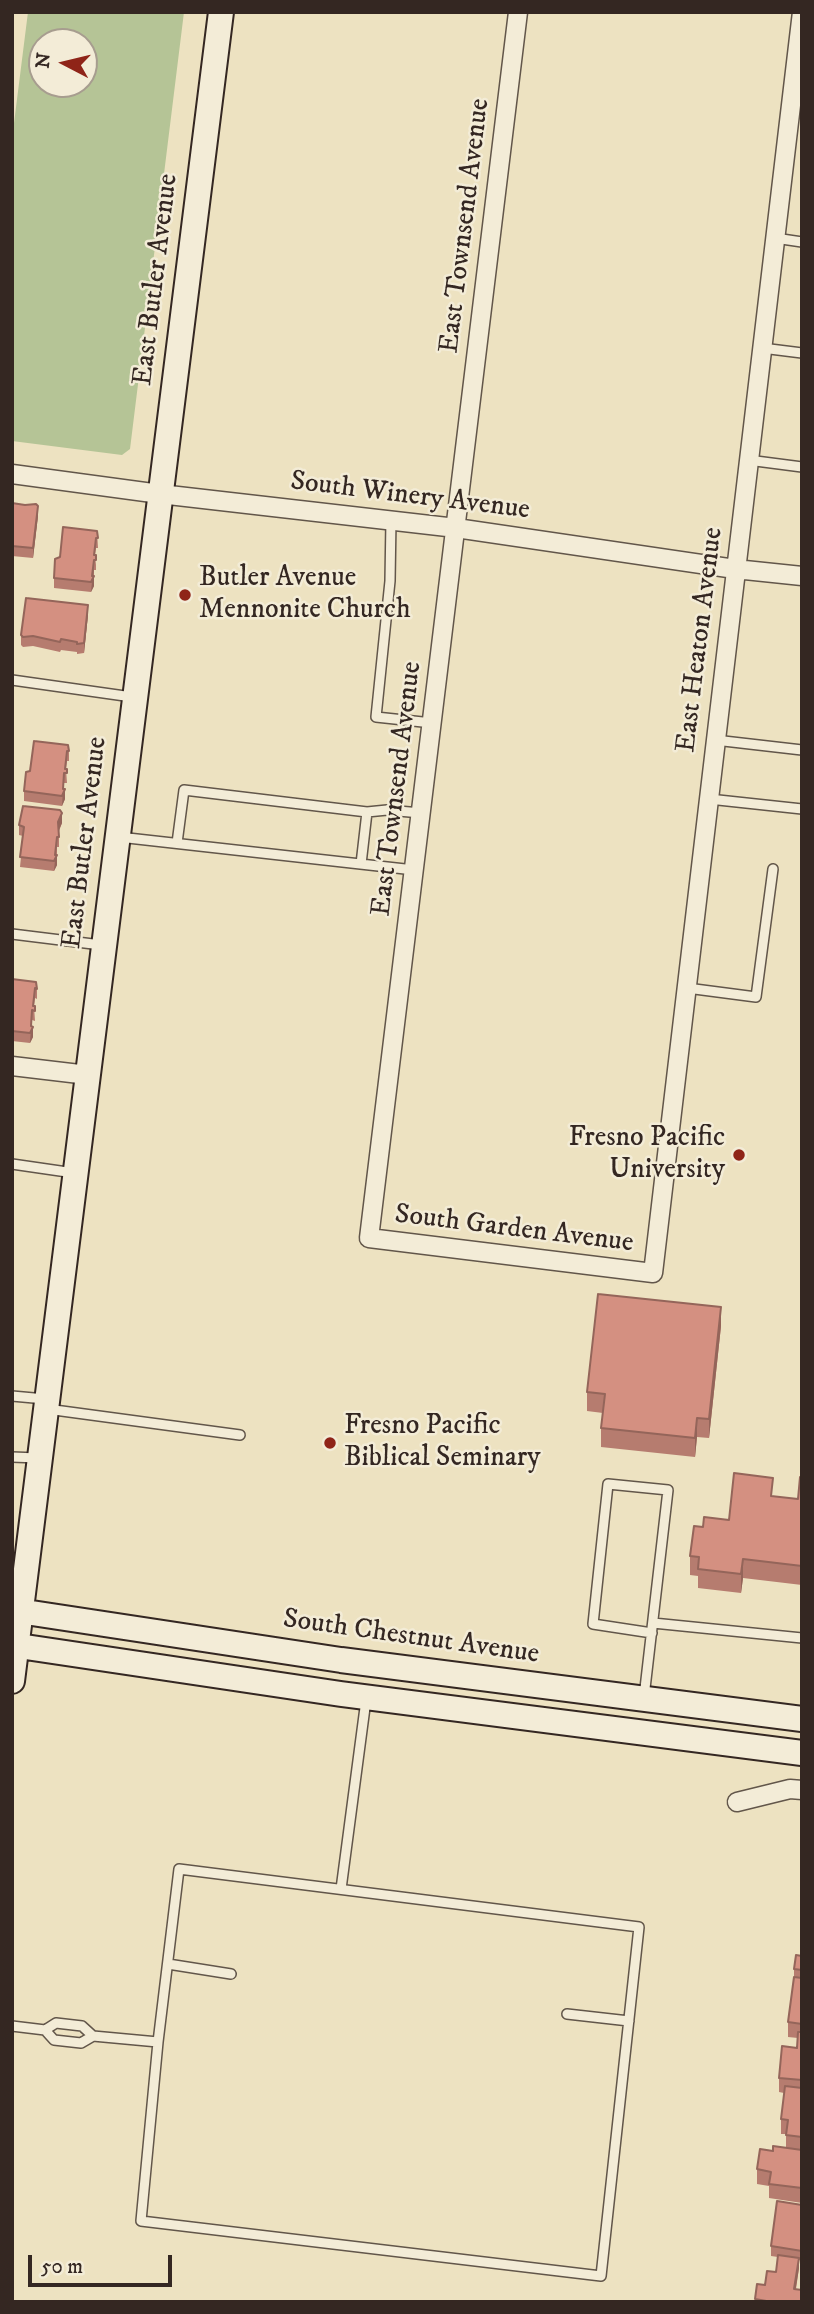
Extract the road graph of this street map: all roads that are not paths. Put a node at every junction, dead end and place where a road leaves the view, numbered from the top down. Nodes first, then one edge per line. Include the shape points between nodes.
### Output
1 (220, 12) edge
2 (518, 12) edge
3 (802, 13) edge
4 (796, 106) edge
5 (775, 239) junction
6 (802, 242) edge
7 (762, 348) junction
8 (802, 354) edge
9 (748, 460) junction
10 (802, 467) edge
11 (12, 474) edge
12 (160, 494) junction
13 (391, 520) junction
14 (456, 528) junction
15 (735, 569) junction
16 (802, 576) edge
17 (12, 680) edge
18 (134, 697) junction
19 (432, 723) junction
20 (716, 740) junction
21 (802, 750) edge
22 (709, 799) junction
23 (802, 809) edge
24 (367, 812) junction
25 (421, 813) junction
26 (117, 837) junction
27 (177, 843) junction
28 (361, 864) junction
29 (773, 869) dead end
30 (414, 870) junction
31 (12, 934) edge
32 (104, 945) junction
33 (687, 988) junction
34 (12, 1066) edge
35 (88, 1076) junction
36 (12, 1164) edge
37 (76, 1174) junction
38 (369, 1238) joint
39 (653, 1273) joint
40 (12, 1396) edge
41 (46, 1404) junction
42 (240, 1435) dead end
43 (12, 1457) edge
44 (39, 1458) junction
45 (16, 1611) edge
46 (652, 1628) junction
47 (802, 1638) edge
48 (14, 1646) edge
49 (12, 1681) edge
50 (367, 1698) junction
51 (644, 1699) junction
52 (802, 1719) edge
53 (802, 1754) edge
54 (802, 1790) edge
55 (737, 1802) dead end
56 (341, 1889) junction
57 (167, 1964) junction
58 (231, 1974) dead end
59 (567, 2014) dead end
60 (629, 2021) junction
61 (12, 2026) edge
62 (45, 2030) junction
63 (93, 2036) junction
64 (158, 2042) junction

1 - 12 street, East Butler Avenue
2 - 14 street, East Townsend Avenue
3 - 4 street, East Heaton Avenue
4 - 5 street, East Heaton Avenue
5 - 6 lane
5 - 7 street, East Heaton Avenue
7 - 8 lane
7 - 9 street, East Heaton Avenue
9 - 10 lane
9 - 15 street, East Heaton Avenue
11 - 12 street, South Winery Avenue
12 - 13 street, South Winery Avenue
12 - 18 street, East Butler Avenue
13 - 14 street, South Winery Avenue
13 - 19 lane via 390,581 376,717
14 - 15 street, South Winery Avenue
14 - 19 street, East Townsend Avenue
15 - 16 street, South Winery Avenue
15 - 20 street, East Heaton Avenue
17 - 18 lane
18 - 26 street, East Butler Avenue
19 - 25 street, East Townsend Avenue
20 - 21 lane
20 - 22 street, East Heaton Avenue
22 - 23 lane
22 - 33 street, East Heaton Avenue
24 - 25 lane
24 - 27 lane via 184,790
24 - 28 lane
25 - 30 street, East Townsend Avenue
26 - 27 lane
26 - 32 street, East Butler Avenue
27 - 28 lane
28 - 30 lane
29 - 33 lane via 756,997
30 - 38 street, East Townsend Avenue
31 - 32 lane
32 - 35 street, East Butler Avenue
33 - 39 street, East Heaton Avenue
34 - 35 street
35 - 37 street, East Butler Avenue
36 - 37 lane
37 - 41 street, East Butler Avenue
38 - 39 street, South Garden Avenue
40 - 41 lane
41 - 42 lane
41 - 44 street, East Butler Avenue
43 - 44 lane
44 - 45 street, East Butler Avenue
45 - 48 street, East Butler Avenue
45 - 51 street, South Chestnut Avenue
46 - 46 lane via 668,1490 608,1484 593,1624
46 - 47 lane
46 - 51 lane
48 - 49 street, East Butler Avenue
48 - 50 street
50 - 53 street
50 - 56 lane
51 - 52 street, South Chestnut Avenue
54 - 55 street
56 - 57 lane via 178,1869
56 - 60 lane via 639,1927
57 - 58 lane
57 - 64 lane
59 - 60 lane
60 - 64 lane via 601,2276 141,2221
61 - 62 lane
62 - 63 lane via 54,2040 81,2043
62 - 63 lane via 56,2022 82,2026
63 - 64 lane

